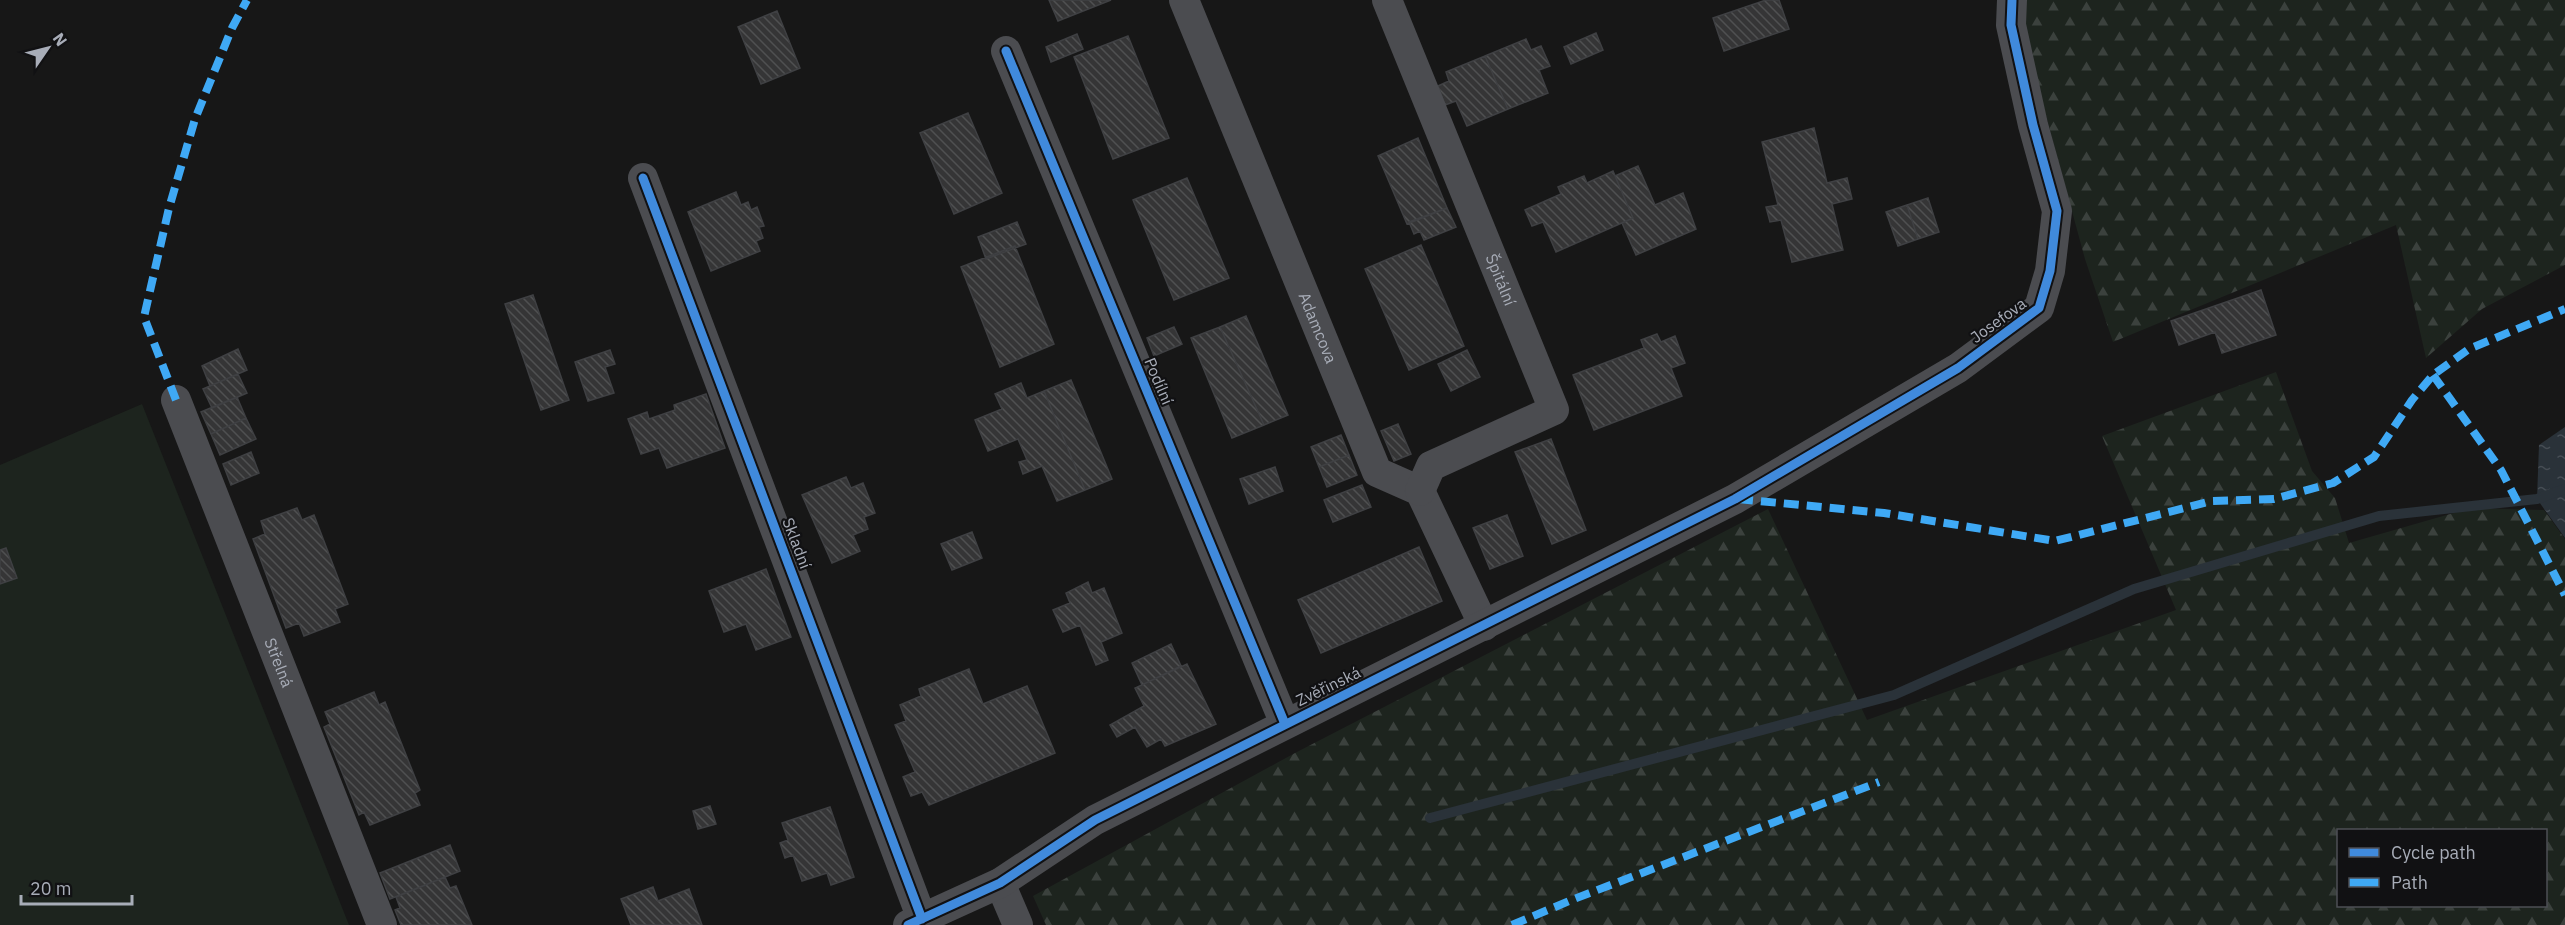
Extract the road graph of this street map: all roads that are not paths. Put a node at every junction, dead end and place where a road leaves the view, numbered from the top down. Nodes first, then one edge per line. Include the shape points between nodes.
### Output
1 (1184, 0) edge
2 (1387, 0) edge
3 (2012, 0) edge
4 (1006, 51) dead end
5 (643, 178) dead end
6 (176, 400) dead end
7 (1420, 491) junction
8 (1735, 499) joint
9 (1484, 626) junction
10 (1285, 723) junction
11 (1000, 883) junction
12 (915, 922) edge
13 (382, 925) edge
14 (1018, 925) edge

1 - 7 street, Adamcova via 1377,471
2 - 7 street, Špitální via 1554,410 1431,465
3 - 8 street, Josefova via 2011,25 2057,211 2050,271 2039,308 1958,368
4 - 10 street, Podílní
5 - 12 street, Skladní
6 - 13 street, Střelná
7 - 9 street
8 - 9 street, Zvěřinská
9 - 10 street, Zvěřinská
10 - 11 street, Zvěřinská via 1095,820
11 - 12 street, Zvěřinská
11 - 14 street

